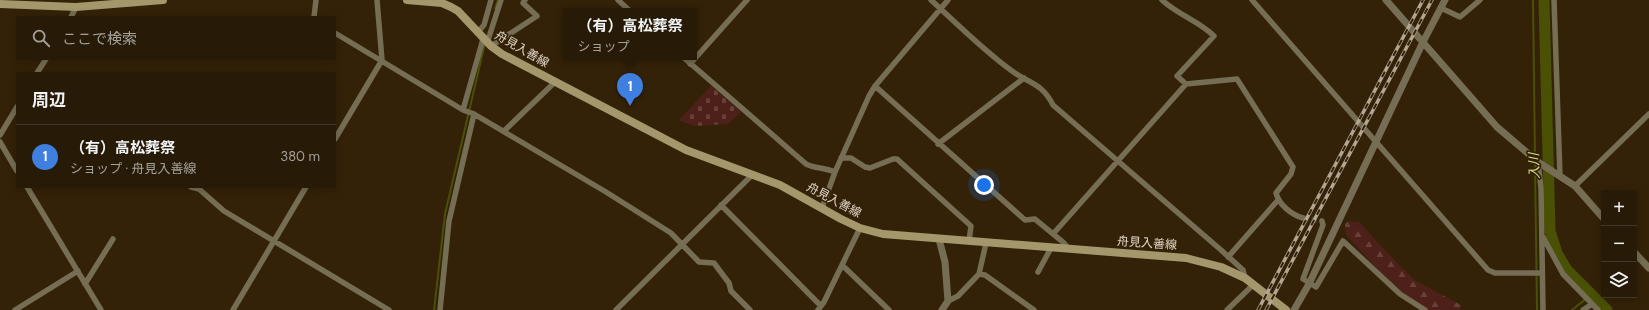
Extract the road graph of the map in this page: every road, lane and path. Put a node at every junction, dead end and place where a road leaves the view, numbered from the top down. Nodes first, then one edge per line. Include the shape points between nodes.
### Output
1 (163, 0) edge
2 (316, 0) edge
3 (377, 0) edge
4 (407, 0) edge
5 (491, 0) edge
6 (501, 0) edge
7 (618, 0) edge
8 (747, 0) edge
9 (931, 0) edge
10 (948, 0) edge
11 (1162, 0) edge
12 (1252, 0) edge
13 (1386, 0) edge
14 (1445, 0) edge
15 (1480, 0) edge
16 (1554, 0) edge
17 (522, 1) edge
18 (0, 4) edge
19 (76, 7) junction
20 (627, 8) edge
21 (1441, 8) junction
22 (941, 9) junction
23 (72, 16) edge
24 (314, 16) edge
25 (477, 33) junction
26 (336, 34) edge
27 (1423, 42) junction
28 (487, 43) junction
29 (697, 56) edge
30 (45, 60) edge
31 (382, 60) junction
32 (685, 60) edge
33 (694, 60) edge
34 (690, 64) junction
35 (38, 72) edge
36 (1024, 78) junction
37 (555, 82) junction
38 (1186, 84) junction
39 (875, 86) junction
40 (16, 109) edge
41 (464, 110) junction
42 (474, 114) junction
43 (1649, 114) edge
44 (504, 131) junction
45 (0, 135) edge
46 (336, 137) edge
47 (1375, 141) junction
48 (0, 142) edge
49 (938, 144) junction
50 (841, 158) junction
51 (1117, 161) junction
52 (1540, 164) junction
53 (16, 169) edge
54 (834, 172) junction
55 (752, 174) junction
56 (1558, 174) junction
57 (1575, 186) junction
58 (28, 188) edge
59 (195, 188) edge
60 (305, 188) edge
61 (1278, 200) junction
62 (722, 205) junction
63 (822, 208) junction
64 (1601, 216) edge
65 (1303, 218) tunnel mouth
66 (1322, 221) dead end
67 (860, 228) junction
68 (1053, 234) junction
69 (1542, 236) junction
70 (113, 239) dead end
71 (939, 239) junction
72 (274, 241) junction
73 (969, 241) junction
74 (682, 243) junction
75 (986, 243) junction
76 (1051, 248) junction
77 (1069, 249) junction
78 (1637, 255) edge
79 (1228, 257) junction
80 (842, 265) junction
81 (1649, 268) edge
82 (78, 271) junction
83 (1038, 272) dead end
84 (1542, 273) junction
85 (980, 274) junction
86 (1245, 278) junction
87 (85, 284) junction
88 (1254, 284) junction
89 (1309, 284) junction
90 (948, 301) junction
91 (1592, 304) junction
92 (820, 308) edge
93 (15, 310) edge
94 (102, 310) edge
95 (233, 310) edge
96 (389, 310) edge
97 (440, 310) edge
98 (616, 310) edge
99 (750, 310) edge
100 (889, 310) edge
101 (942, 310) edge
102 (1034, 310) edge
103 (1227, 310) edge
104 (1286, 310) edge
105 (1294, 310) edge
106 (1425, 310) edge
107 (1543, 310) edge
108 (1583, 310) edge
109 (1598, 310) edge

1 - 19 main road
2 - 24 street
3 - 31 street
4 - 25 main road, 舟見入善線 via 442,3 451,7
5 - 25 street via 484,26
6 - 28 street
7 - 20 street
8 - 29 street
9 - 22 street
10 - 22 street
11 - 38 street via 1206,28 1214,36 1177,76
12 - 47 street
13 - 27 street
14 - 21 street
15 - 21 street via 1460,17
16 - 56 street
17 - 28 street via 537,16
18 - 19 main road
19 - 23 street
21 - 27 street
22 - 36 street via 1013,72
22 - 39 street
25 - 28 main road, 舟見入善線
26 - 31 street
27 - 47 street
27 - 52 street via 1497,127
28 - 37 main road, 舟見入善線
28 - 41 street
30 - 35 street
31 - 41 street
31 - 46 street
32 - 34 street
33 - 34 street
34 - 54 street via 806,164
36 - 49 street
36 - 51 street via 1048,94 1053,106
37 - 44 street
37 - 55 main road, 舟見入善線 via 686,150
38 - 51 street
38 - 61 street via 1237,79 1293,168 1276,193
39 - 49 street
39 - 50 street
40 - 45 street
41 - 42 street
42 - 44 street
42 - 97 street via 449,221
43 - 57 street
44 - 74 street via 606,192 671,233
47 - 84 street via 1488,270 1496,273
47 - 89 street
48 - 53 street
49 - 68 street via 1025,220 1035,219
50 - 54 street
50 - 73 street via 851,158 870,168 897,159 971,226
51 - 68 street
51 - 79 street
52 - 56 street
52 - 69 street
54 - 63 street
55 - 62 street
55 - 63 main road, 舟見入善線 via 780,185
56 - 57 street
57 - 64 street
58 - 82 street
59 - 72 street via 224,211
60 - 72 street
61 - 65 street via 1295,216
61 - 79 street
62 - 74 street
62 - 92 street
63 - 67 main road, 舟見入善線
66 - 89 street via 1323,225 1302,279
67 - 71 main road, 舟見入善線 via 883,234
67 - 80 street
68 - 77 street
69 - 84 street
69 - 91 street via 1564,274
70 - 87 street
71 - 73 main road, 舟見入善線
71 - 90 street via 945,262
72 - 95 street
72 - 96 street
73 - 75 main road, 舟見入善線
74 - 98 street
74 - 99 street via 700,262 714,263 729,283 731,291
75 - 76 main road, 舟見入善線
75 - 85 street
76 - 77 main road, 舟見入善線
76 - 83 street
77 - 86 main road, 舟見入善線 via 1186,258 1221,267
78 - 81 street
79 - 86 street via 1243,270
80 - 92 street
80 - 100 street
82 - 87 street
82 - 93 street
84 - 107 street
85 - 90 street via 958,296
85 - 102 street
86 - 88 main road, 舟見入善線
87 - 94 street
88 - 103 street
88 - 104 main road, 舟見入善線
89 - 105 street
89 - 106 street via 1316,287 1344,241 1400,294
90 - 101 street
91 - 108 street
91 - 109 street

